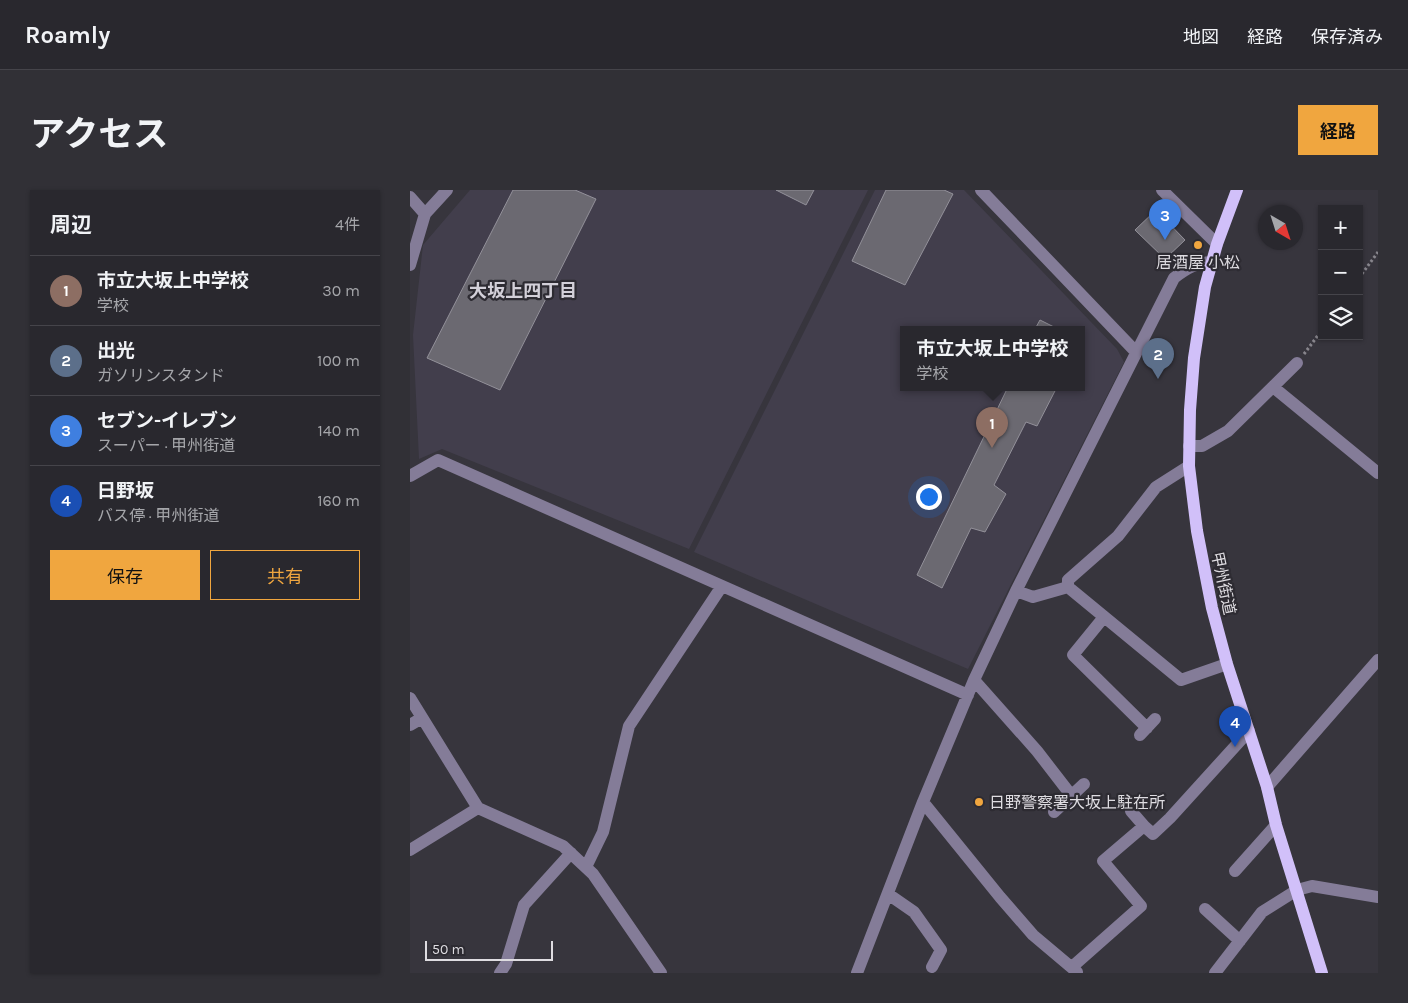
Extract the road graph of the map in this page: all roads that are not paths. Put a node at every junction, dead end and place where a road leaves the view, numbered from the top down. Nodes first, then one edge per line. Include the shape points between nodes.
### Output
1 (447, 190) edge
2 (981, 190) edge
3 (1162, 190) edge
4 (1237, 190) edge
5 (410, 197) edge
6 (425, 214) junction
7 (1217, 244) junction
8 (412, 247) edge
9 (1212, 262) junction
10 (410, 265) edge
11 (1136, 352) junction
12 (1297, 363) road end
13 (1272, 387) junction
14 (1190, 446) junction
15 (1189, 466) junction
16 (1378, 473) edge
17 (410, 476) edge
18 (722, 586) junction
19 (1068, 588) junction
20 (1016, 591) junction
21 (1104, 617) junction
22 (1378, 660) edge
23 (1228, 664) junction
24 (974, 680) junction
25 (968, 696) junction
26 (410, 698) edge
27 (422, 718) junction
28 (410, 725) edge
29 (1147, 728) dead end
30 (1249, 731) junction
31 (1084, 784) dead end
32 (1267, 787) junction
33 (1071, 795) junction
34 (923, 802) junction
35 (478, 808) junction
36 (1130, 811) dead end
37 (1054, 812) dead end
38 (1276, 825) junction
39 (1144, 826) junction
40 (410, 850) edge
41 (571, 853) junction
42 (586, 867) junction
43 (1235, 871) dead end
44 (1297, 890) junction
45 (888, 894) junction
46 (1378, 897) edge
47 (1205, 909) dead end
48 (1240, 941) junction
49 (932, 967) dead end
50 (1075, 970) edge
51 (500, 973) edge
52 (662, 973) edge
53 (857, 973) edge
54 (1215, 973) edge
55 (1322, 973) edge

1 - 6 street
2 - 11 street
3 - 7 street
4 - 7 main road, 甲州街道
5 - 6 street
6 - 8 street
7 - 9 main road, 甲州街道
8 - 10 street
9 - 11 street via 1189,266 1174,278
9 - 14 main road, 甲州街道 via 1194,358
11 - 20 street
12 - 13 street
13 - 14 street via 1228,431 1202,446
13 - 16 street
14 - 15 main road, 甲州街道
15 - 19 street via 1156,487 1118,536 1068,580
15 - 23 main road, 甲州街道 via 1212,608
17 - 18 street via 438,460
18 - 25 street
18 - 42 street via 629,726 603,832
19 - 20 street via 1033,597
19 - 21 street
20 - 24 street
21 - 23 street via 1181,680
21 - 29 street via 1073,655
22 - 32 street
23 - 30 main road, 甲州街道
24 - 25 street
24 - 33 street
25 - 34 street
26 - 27 street
27 - 28 street
27 - 35 street
30 - 32 main road, 甲州街道
30 - 39 street via 1153,834
31 - 33 street
32 - 38 main road, 甲州街道
33 - 37 street
34 - 45 street
34 - 50 street via 1033,935
35 - 40 street
35 - 41 street via 563,846
36 - 39 street
38 - 43 street
38 - 44 main road, 甲州街道
39 - 50 street via 1103,861 1141,906
41 - 42 street
41 - 51 street via 524,905 506,964
42 - 52 street
44 - 46 street via 1312,886
44 - 48 street via 1262,912
44 - 55 main road, 甲州街道
45 - 49 street via 914,912 941,950
45 - 53 street
47 - 48 street
48 - 54 street

